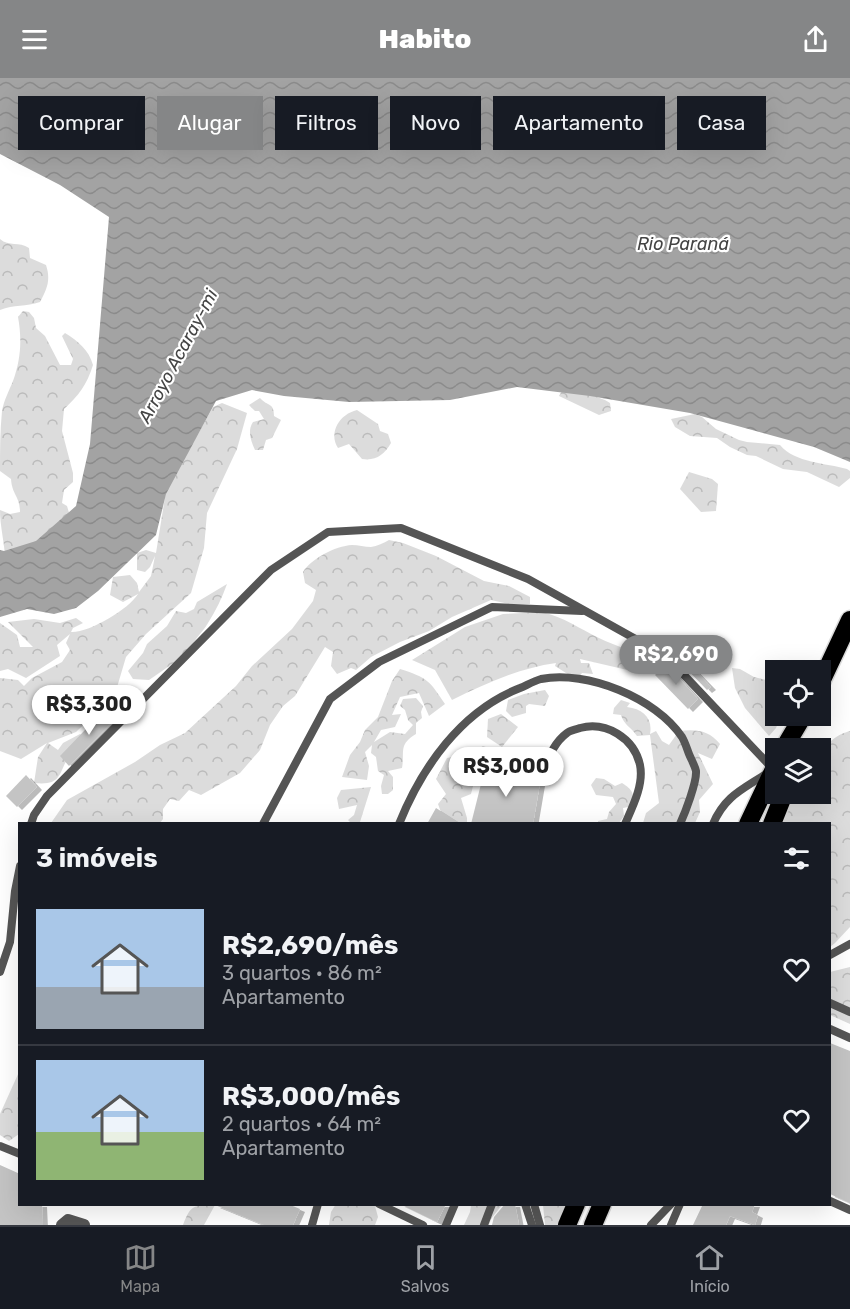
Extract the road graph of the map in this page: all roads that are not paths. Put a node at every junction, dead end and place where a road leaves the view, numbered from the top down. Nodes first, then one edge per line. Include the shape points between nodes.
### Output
1 (585, 611) junction
2 (850, 620) edge
3 (831, 662) edge
4 (765, 758) edge
5 (765, 773) edge
6 (541, 777) dead end
7 (765, 787) edge
8 (780, 804) edge
9 (32, 822) edge
10 (264, 822) edge
11 (400, 822) edge
12 (626, 822) edge
13 (682, 822) edge
14 (714, 822) edge
15 (749, 822) edge
16 (773, 822) edge
17 (18, 876) edge
18 (850, 944) edge
19 (831, 954) edge
20 (0, 972) edge
21 (831, 1003) edge
22 (850, 1012) edge
23 (831, 1029) edge
24 (850, 1038) edge
25 (0, 1146) edge
26 (18, 1153) edge
27 (831, 1201) edge
28 (317, 1206) edge
29 (383, 1206) edge
30 (454, 1206) edge
31 (491, 1206) edge
32 (526, 1206) edge
33 (535, 1206) edge
34 (575, 1206) edge
35 (601, 1206) edge
36 (669, 1206) edge
37 (679, 1206) edge
38 (850, 1210) edge
39 (62, 1225) edge
40 (84, 1225) edge
41 (312, 1225) edge
42 (423, 1225) edge
43 (446, 1225) edge
44 (484, 1225) edge
45 (532, 1225) edge
46 (540, 1225) edge
47 (567, 1225) edge
48 (593, 1225) edge
49 (651, 1225) edge
50 (671, 1225) edge

1 - 4 lane via 666,656
1 - 9 lane via 528,579 401,528 328,532 271,570 47,796
1 - 10 lane via 492,608 379,662 330,699
2 - 3 highway
5 - 14 lane via 736,792 720,808
6 - 12 lane via 553,747 568,732 592,725 618,734 632,745 640,766 637,796
7 - 15 highway
8 - 16 highway
11 - 13 lane via 435,756 474,713 502,694 541,679 569,679 601,682 632,696 661,714 683,738 696,772
17 - 20 lane via 10,942
18 - 19 lane
21 - 22 lane
23 - 24 lane
25 - 26 lane
27 - 38 lane
28 - 41 lane
29 - 42 lane
30 - 43 lane
31 - 44 lane
32 - 45 lane
33 - 46 lane
34 - 47 highway
35 - 48 highway
36 - 49 lane
37 - 50 lane
39 - 40 street via 68,1220

